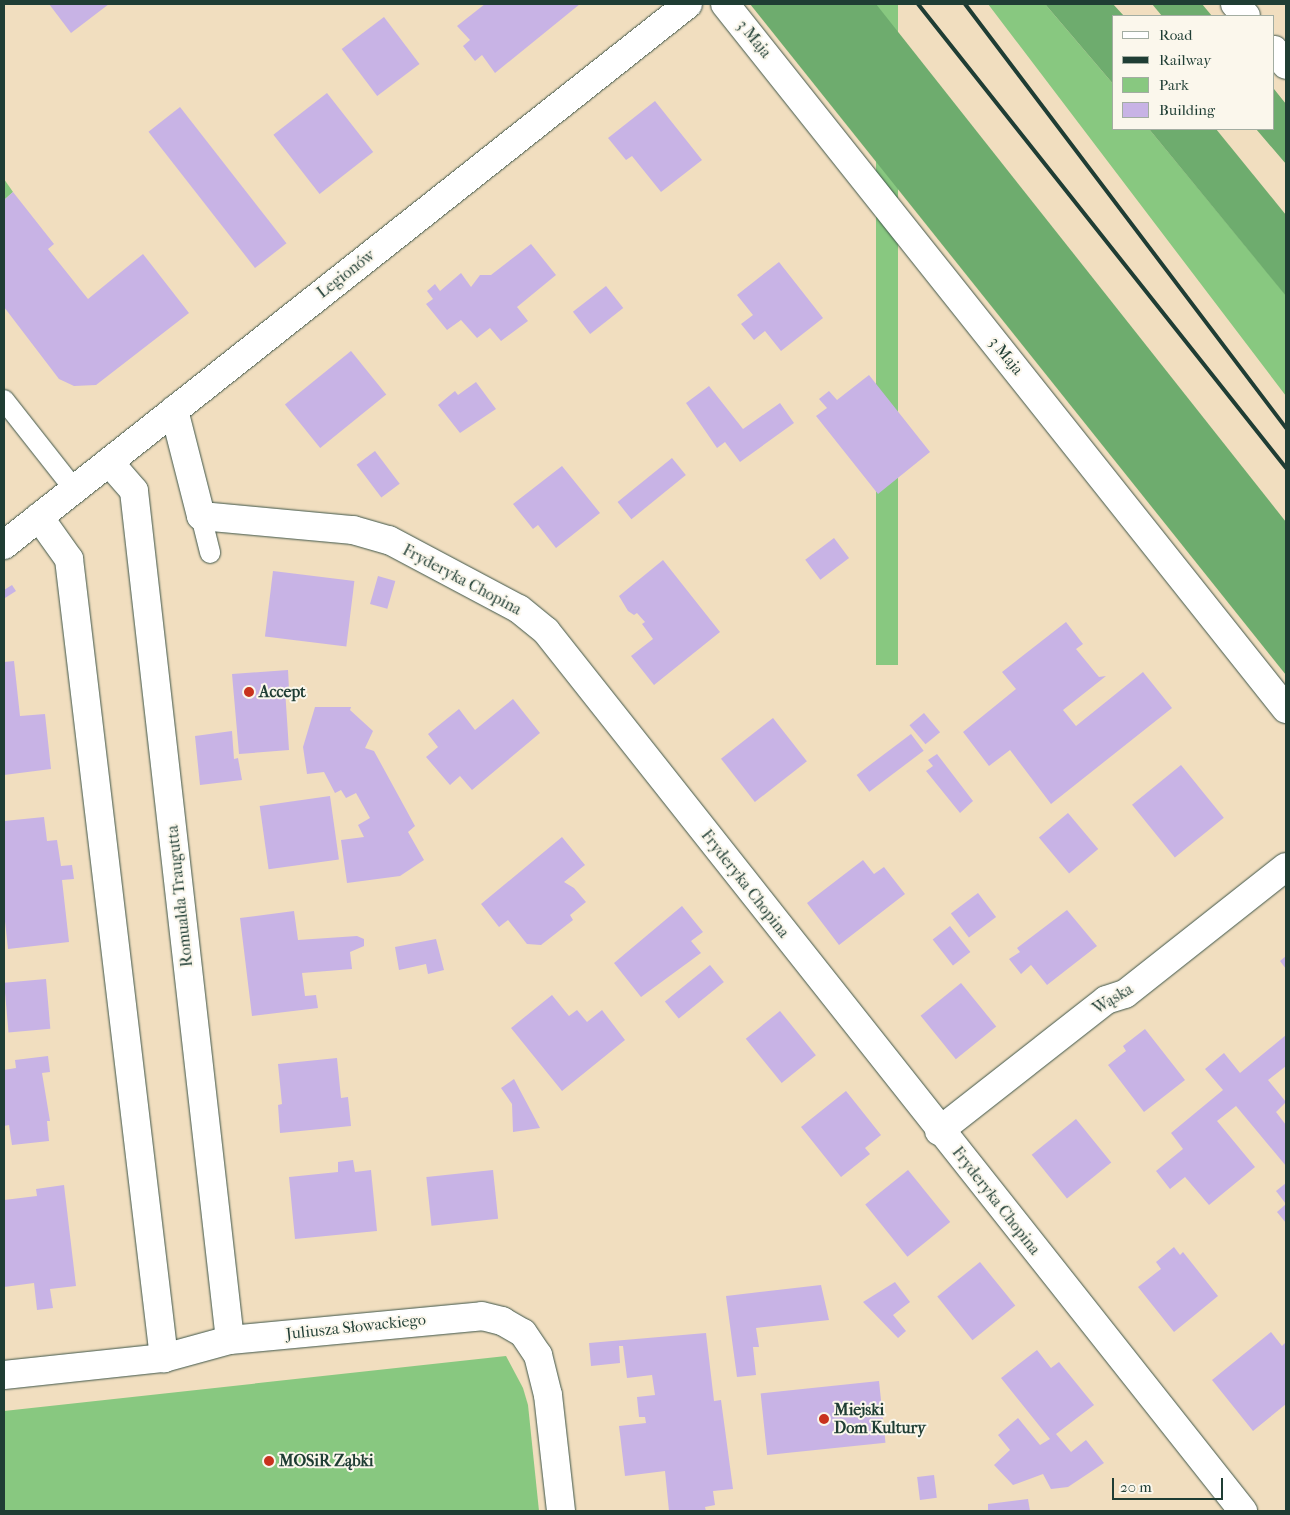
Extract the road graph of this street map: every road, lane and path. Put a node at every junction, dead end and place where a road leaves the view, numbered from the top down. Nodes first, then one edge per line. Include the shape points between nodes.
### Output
1 (688, 4) edge
2 (725, 4) edge
3 (1235, 4) edge
4 (1245, 15) edge
5 (1275, 51) edge
6 (1286, 65) edge
7 (4, 400) edge
8 (174, 410) junction
9 (109, 462) junction
10 (74, 489) junction
11 (201, 516) junction
12 (39, 517) junction
13 (4, 545) edge
14 (210, 553) dead end
15 (1286, 709) edge
16 (1286, 867) edge
17 (939, 1131) junction
18 (230, 1340) junction
19 (164, 1358) junction
20 (4, 1375) edge
21 (561, 1511) edge
22 (1243, 1511) edge

1 - 8 street, Legionów
2 - 15 street, 3 Maja
3 - 4 street
5 - 6 street
7 - 10 lane
8 - 9 street, Legionów
8 - 11 street
9 - 10 street, Legionów
9 - 18 street, Romualda Traugutta via 134,491
10 - 12 street, Legionów
11 - 14 lane
11 - 17 street, Fryderyka Chopina via 353,530 389,540 531,618 546,631
12 - 13 street, Legionów
12 - 19 street via 69,559
16 - 17 street, Wąska via 1125,994 1106,1000
17 - 22 street, Fryderyka Chopina
18 - 19 street, Juliusza Słowackiego
18 - 21 street, Juliusza Słowackiego via 459,1316 482,1316 502,1321 523,1333 538,1355 545,1376
19 - 20 street, Juliusza Słowackiego

